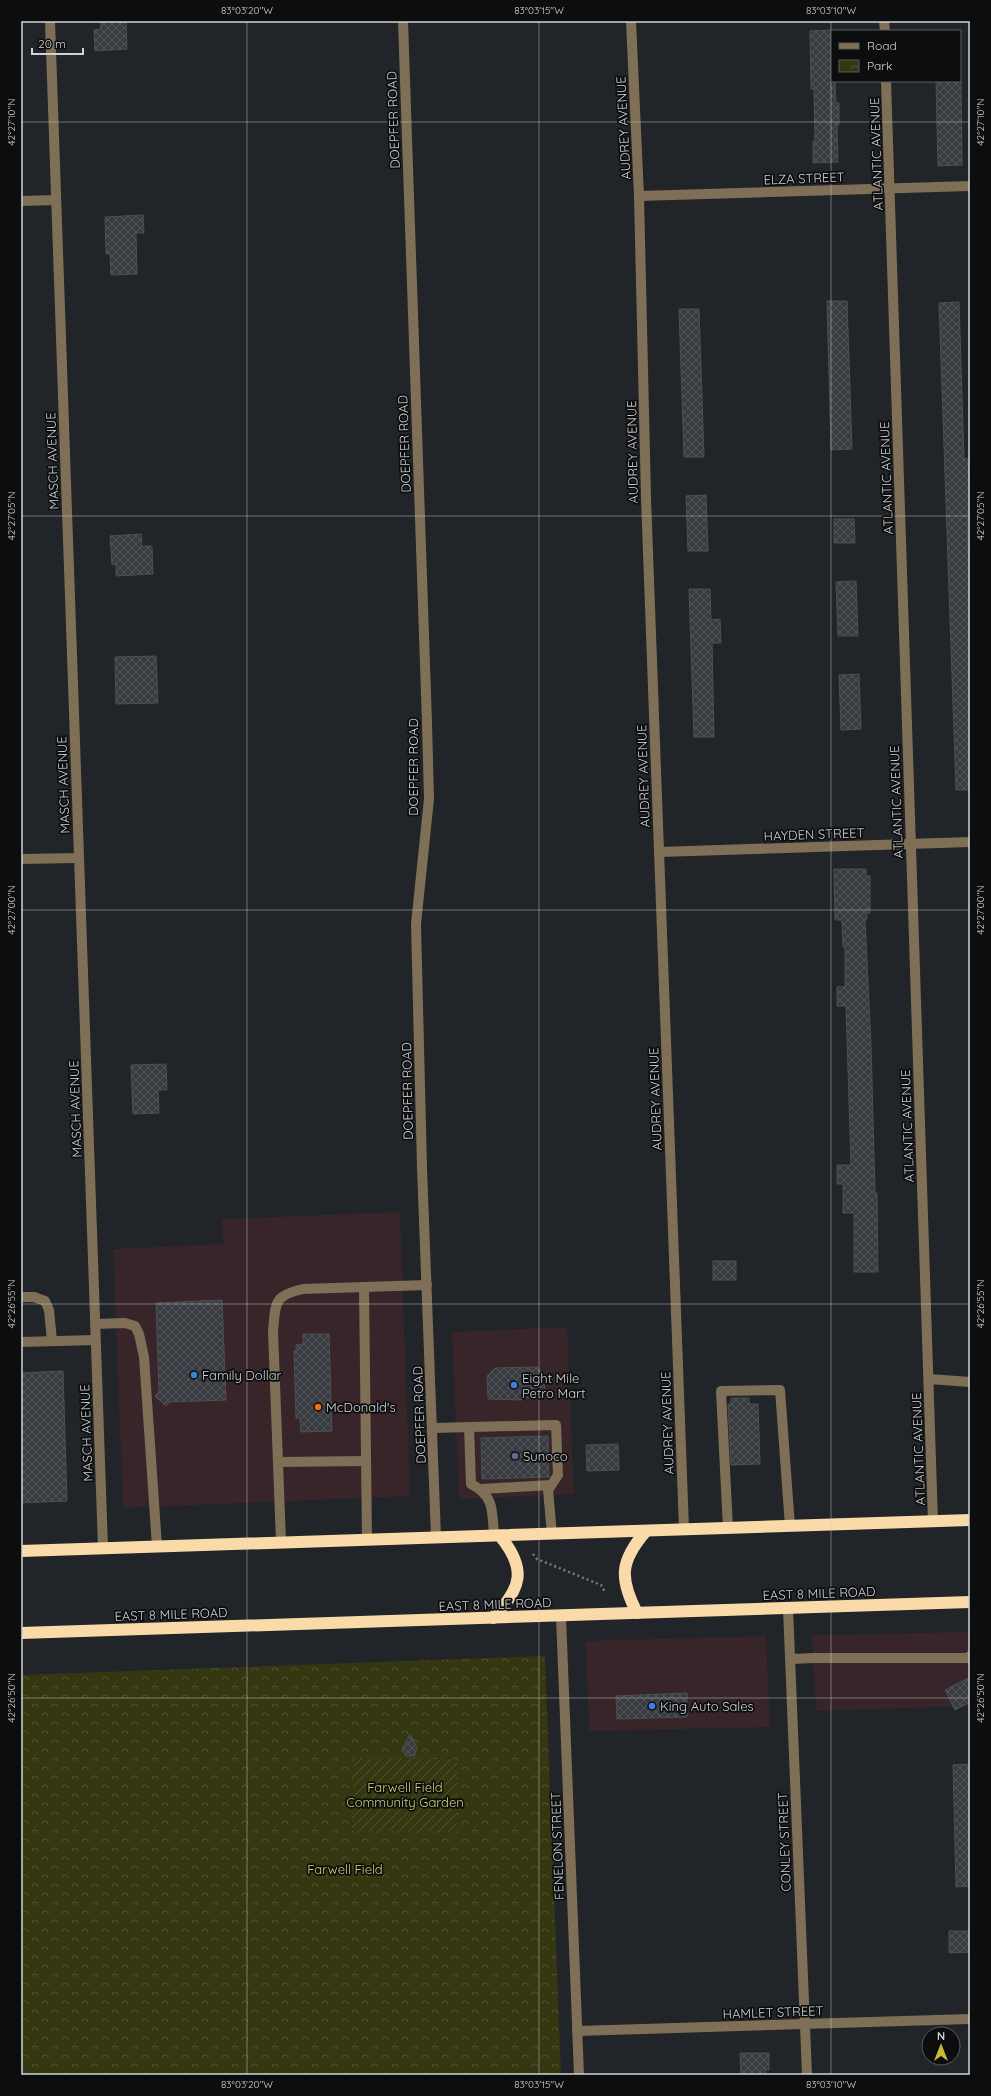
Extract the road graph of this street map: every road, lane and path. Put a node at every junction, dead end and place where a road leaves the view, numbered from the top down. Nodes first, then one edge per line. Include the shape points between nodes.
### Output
1 (50, 21) edge
2 (403, 21) edge
3 (631, 21) edge
4 (886, 82) edge
5 (970, 186) edge
6 (890, 189) junction
7 (639, 196) junction
8 (56, 200) junction
9 (21, 201) edge
10 (970, 842) edge
11 (911, 844) junction
12 (659, 852) junction
13 (79, 858) junction
14 (21, 859) edge
15 (427, 1285) junction
16 (364, 1287) junction
17 (21, 1297) edge
18 (95, 1324) junction
19 (95, 1340) junction
20 (52, 1341) junction
21 (21, 1342) edge
22 (929, 1379) junction
23 (970, 1382) edge
24 (468, 1427) junction
25 (433, 1428) junction
26 (366, 1461) junction
27 (278, 1462) junction
28 (551, 1485) junction
29 (482, 1489) junction
30 (970, 1520) edge
31 (933, 1522) junction
32 (790, 1526) junction
33 (728, 1528) junction
34 (684, 1529) junction
35 (646, 1531) junction
36 (552, 1534) junction
37 (497, 1536) junction
38 (436, 1537) junction
39 (367, 1540) junction
40 (281, 1542) junction
41 (157, 1546) junction
42 (103, 1548) junction
43 (21, 1551) edge
44 (534, 1554) dead end
45 (604, 1592) dead end
46 (970, 1602) edge
47 (788, 1608) junction
48 (637, 1613) junction
49 (561, 1616) junction
50 (493, 1618) junction
51 (21, 1633) edge
52 (970, 1656) edge
53 (790, 1659) junction
54 (970, 2019) edge
55 (804, 2024) junction
56 (577, 2031) junction
57 (579, 2075) edge
58 (806, 2075) edge

1 - 8 street, MASCH AVENUE
2 - 15 street, DOEPFER ROAD via 429,799 416,924
3 - 7 street, AUDREY AVENUE
4 - 6 street, ATLANTIC AVENUE
5 - 6 street, ELZA STREET
6 - 7 street, ELZA STREET
6 - 11 street, ATLANTIC AVENUE
7 - 12 street, AUDREY AVENUE via 646,498
8 - 9 street
8 - 13 street, MASCH AVENUE
10 - 11 street, HAYDEN STREET
11 - 12 street, HAYDEN STREET
11 - 22 street, ATLANTIC AVENUE
12 - 34 street, AUDREY AVENUE
13 - 14 street
13 - 18 street, MASCH AVENUE
15 - 16 street
15 - 25 street, DOEPFER ROAD
16 - 26 street
16 - 27 street via 303,1289 287,1293 280,1298 273,1331
17 - 20 street via 34,1297 45,1301 49,1310
18 - 19 street, MASCH AVENUE
18 - 41 street via 125,1323 135,1326 139,1334 144,1357
19 - 20 street
19 - 42 street, MASCH AVENUE
20 - 21 street
22 - 23 street
22 - 31 street, ATLANTIC AVENUE
24 - 25 street
24 - 28 street via 556,1425 558,1475
24 - 29 street via 471,1484
25 - 38 street, DOEPFER ROAD
26 - 27 street
26 - 39 street
27 - 40 street
28 - 29 street
28 - 36 street via 548,1490
29 - 37 street via 491,1501
30 - 31 highway
31 - 32 highway
32 - 33 highway
32 - 33 street via 780,1390 721,1391
33 - 34 highway
34 - 35 highway
35 - 36 highway
35 - 48 highway via 634,1544 623,1574 627,1592
36 - 37 highway
37 - 38 highway
37 - 50 highway via 512,1550 516,1560 517,1581 506,1604
38 - 39 highway
39 - 40 highway
40 - 41 highway
41 - 42 highway
42 - 43 highway
44 - 45 path via 537,1559 601,1585
46 - 47 highway, EAST 8 MILE ROAD
47 - 48 highway, EAST 8 MILE ROAD
47 - 53 street, CONLEY STREET
48 - 49 highway, EAST 8 MILE ROAD
49 - 50 highway, EAST 8 MILE ROAD
49 - 56 street, FENELON STREET
50 - 51 highway, EAST 8 MILE ROAD
52 - 53 street
53 - 55 street, CONLEY STREET
54 - 55 street, HAMLET STREET
55 - 56 street, HAMLET STREET
55 - 58 street, CONLEY STREET
56 - 57 street, FENELON STREET

